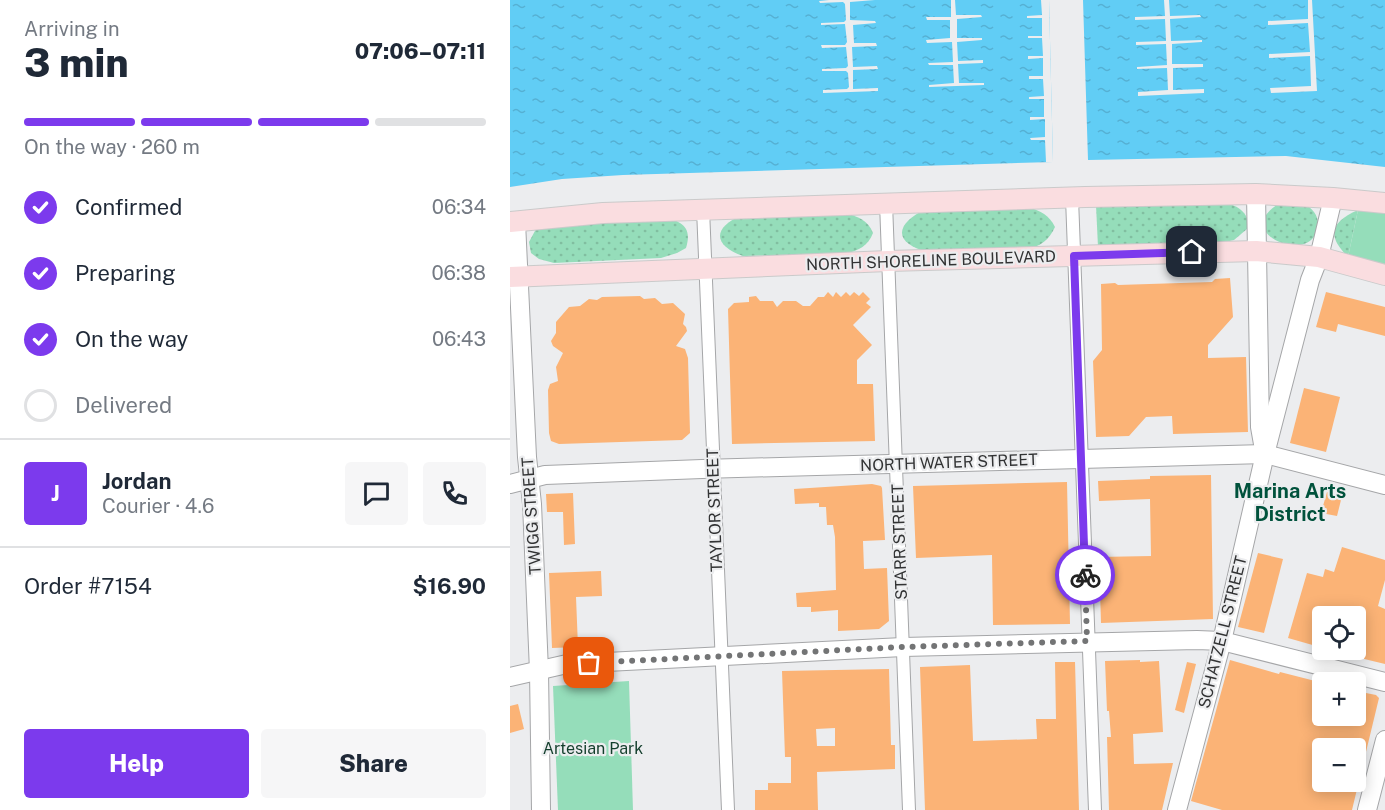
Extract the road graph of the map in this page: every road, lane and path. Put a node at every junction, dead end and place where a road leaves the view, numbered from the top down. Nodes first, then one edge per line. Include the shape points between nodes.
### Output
1 (1256, 194) junction
2 (1072, 198) junction
3 (1333, 198) junction
4 (886, 203) junction
5 (1385, 203) edge
6 (703, 209) junction
7 (513, 222) edge
8 (1256, 251) junction
9 (1074, 256) junction
10 (1319, 257) junction
11 (888, 261) junction
12 (705, 268) junction
13 (1385, 275) edge
14 (515, 276) edge
15 (1265, 454) junction
16 (1081, 458) junction
17 (896, 463) junction
18 (712, 468) junction
19 (529, 479) junction
20 (510, 484) edge
21 (1385, 484) edge
22 (1087, 641) junction
23 (1222, 641) junction
24 (903, 647) junction
25 (720, 657) junction
26 (539, 670) junction
27 (510, 677) edge
28 (1385, 682) edge
29 (1385, 740) edge
30 (541, 810) edge
31 (728, 810) edge
32 (909, 810) edge
33 (1095, 810) edge
34 (1177, 810) edge
35 (1367, 810) edge

1 - 2 main road
1 - 3 main road
1 - 8 main road, SCHATZELL STREET
2 - 4 main road
2 - 9 street
3 - 5 main road
3 - 10 main road, SCHATZELL STREET
4 - 6 main road
4 - 11 street, STARR STREET
6 - 7 main road
6 - 12 street, TAYLOR STREET
7 - 14 main road, TWIGG STREET
8 - 9 main road, NORTH SHORELINE BOULEVARD
8 - 10 main road, NORTH SHORELINE BOULEVARD
8 - 15 main road, SCHATZELL STREET via 1260,427
9 - 11 main road, NORTH SHORELINE BOULEVARD
9 - 16 street
10 - 13 main road, NORTH SHORELINE BOULEVARD
10 - 15 main road, SCHATZELL STREET
11 - 12 main road, NORTH SHORELINE BOULEVARD
11 - 17 street, STARR STREET
12 - 14 main road, NORTH SHORELINE BOULEVARD
12 - 18 street, TAYLOR STREET
14 - 19 main road, TWIGG STREET
15 - 16 main road, NORTH WATER STREET
15 - 21 main road, NORTH WATER STREET
15 - 23 main road, SCHATZELL STREET
16 - 17 main road, NORTH WATER STREET
16 - 22 street
17 - 18 main road, NORTH WATER STREET
17 - 24 street, STARR STREET
18 - 19 main road, NORTH WATER STREET via 545,475
18 - 25 street, TAYLOR STREET
19 - 20 main road, NORTH WATER STREET
19 - 26 main road, TWIGG STREET
22 - 23 main road
22 - 24 main road
22 - 33 street
23 - 28 main road
23 - 34 main road, SCHATZELL STREET
24 - 25 main road
24 - 32 street, STARR STREET
25 - 26 main road via 567,664
25 - 31 street, TAYLOR STREET
26 - 27 main road
26 - 30 main road, TWIGG STREET
29 - 35 main road

